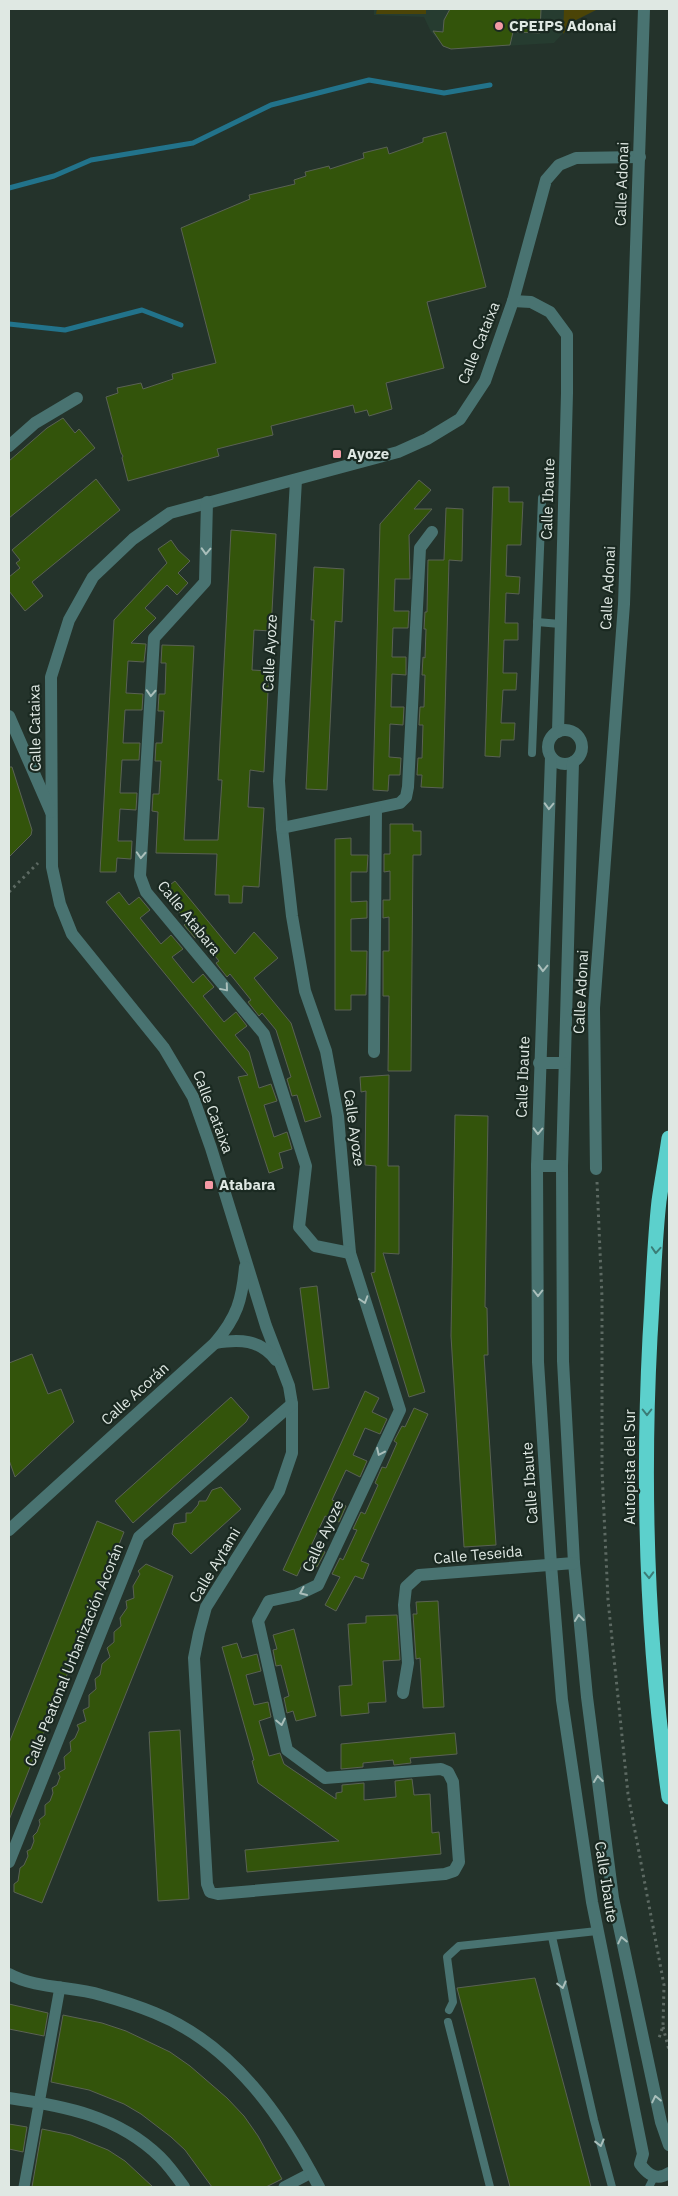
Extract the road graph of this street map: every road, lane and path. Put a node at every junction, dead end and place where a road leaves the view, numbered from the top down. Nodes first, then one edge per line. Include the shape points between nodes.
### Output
1 (644, 9) edge
2 (640, 157) junction
3 (513, 301) junction
4 (77, 398) dead end
5 (9, 446) edge
6 (296, 480) junction
7 (542, 498) dead end
8 (208, 502) junction
9 (432, 532) dead end
10 (537, 622) junction
11 (560, 624) junction
12 (9, 716) edge
13 (558, 732) junction
14 (532, 753) dead end
15 (551, 757) junction
16 (573, 762) junction
17 (376, 809) junction
18 (53, 816) junction
19 (282, 828) junction
20 (52, 848) junction
21 (9, 892) edge
22 (374, 1052) dead end
23 (539, 1063) junction
24 (564, 1063) junction
25 (669, 1138) edge
26 (537, 1166) junction
27 (562, 1166) junction
28 (596, 1169) joint
29 (350, 1253) junction
30 (246, 1259) junction
31 (266, 1326) joint
32 (215, 1343) junction
33 (284, 1370) junction
34 (292, 1404) junction
35 (9, 1530) edge
36 (574, 1563) junction
37 (551, 1565) junction
38 (403, 1693) dead end
39 (669, 1797) edge
40 (9, 1862) edge
41 (210, 1892) joint
42 (613, 1898) junction
43 (592, 1902) junction
44 (597, 1931) junction
45 (552, 1937) junction
46 (9, 1974) edge
47 (60, 1987) junction
48 (449, 2010) dead end
49 (448, 2022) dead end
50 (663, 2026) junction
51 (669, 2050) edge
52 (649, 2064) junction
53 (9, 2098) edge
54 (39, 2102) junction
55 (669, 2145) edge
56 (312, 2173) junction
57 (669, 2173) edge
58 (652, 2182) edge
59 (24, 2187) edge
60 (184, 2187) edge
61 (284, 2187) edge
62 (319, 2187) edge
63 (490, 2187) edge
64 (612, 2187) edge

1 - 2 street, Calle Adonai
2 - 3 street, Calle Cataixa via 576,158 559,165 546,180
2 - 28 street, Calle Adonai via 624,604 594,1008
3 - 6 street, Calle Cataixa via 484,381 460,419 398,452
3 - 11 street, Calle Ibaute via 531,302 550,312 567,335
4 - 5 street via 34,423
6 - 8 street, Calle Cataixa
6 - 19 street, Calle Ayoze via 279,781
7 - 10 lane
8 - 18 street, Calle Cataixa via 170,513 133,539 93,577 69,620 51,677
8 -> 29 street, Calle Atabara via 205,582 154,638 140,876 146,892 264,1034 306,1166 299,1227 315,1246
9 - 17 street via 420,548 406,797 400,803
10 - 11 lane
10 - 14 lane
11 - 13 street, Calle Ibaute
12 - 18 street
13 - 15 street via 548,747
13 - 16 street via 568,731 580,740 582,750
15 - 16 street via 559,763
15 -> 23 street, Calle Ibaute
16 - 24 street, Calle Ibaute
17 - 19 street
17 - 22 street
18 - 20 street, Calle Cataixa
19 - 29 street, Calle Ayoze via 292,916 306,991 326,1051 338,1116
20 - 21 path
20 - 30 street, Calle Cataixa via 52,867 60,904 72,934 164,1048 193,1097
23 - 24 street
23 -> 26 street, Calle Ibaute
24 - 27 street, Calle Ibaute
25 -> 39 highway, Autopista del Sur via 659,1201 652,1308 647,1392 646,1517 651,1639
26 - 27 street
26 -> 37 street, Calle Ibaute via 538,1362
27 - 36 street, Calle Ibaute via 563,1361
28 - 50 path via 608,1600 628,1794 664,1985
29 -> 41 street, Calle Ayoze via 400,1410 318,1585 297,1595 269,1600 258,1621 287,1750 325,1778 441,1769 448,1772 453,1782 459,1862 454,1871 445,1874 218,1894
30 - 31 street, Calle Cataixa
30 - 32 street, Calle Acorán via 243,1292 231,1324
31 - 33 street, Calle Aytami
32 - 33 street via 237,1340 258,1345 268,1349
32 - 35 street, Calle Acorán
33 - 34 street, Calle Aytami
34 - 40 street, Calle Peatonal Urbanización Acorán via 139,1537
34 - 41 street, Calle Aytami via 292,1453 279,1491 206,1607 194,1658 206,1874
36 - 37 street, Calle Teseida
42 -> 36 street, Calle Ibaute via 587,1697
37 - 38 street, Calle Teseida via 419,1576 406,1587 408,1663
37 - 43 street, Calle Ibaute via 562,1700
42 - 43 street
52 -> 42 street, Calle Ibaute
43 - 44 street, Calle Ibaute
44 - 45 lane
44 - 58 street, Calle Ibaute via 643,2154 640,2164
45 - 48 lane via 459,1946 447,1958 453,2002
45 -> 64 lane
46 - 47 street
47 - 54 street
47 - 56 street via 100,1994 156,2014 204,2040 241,2072 276,2113
49 - 63 lane
50 - 51 path
50 - 52 path
55 -> 52 street, Calle Ibaute
53 - 54 street
54 - 59 street
54 - 60 street via 98,2116 133,2135 161,2157
56 - 61 street
56 - 62 street
57 - 58 street, Calle Ibaute

